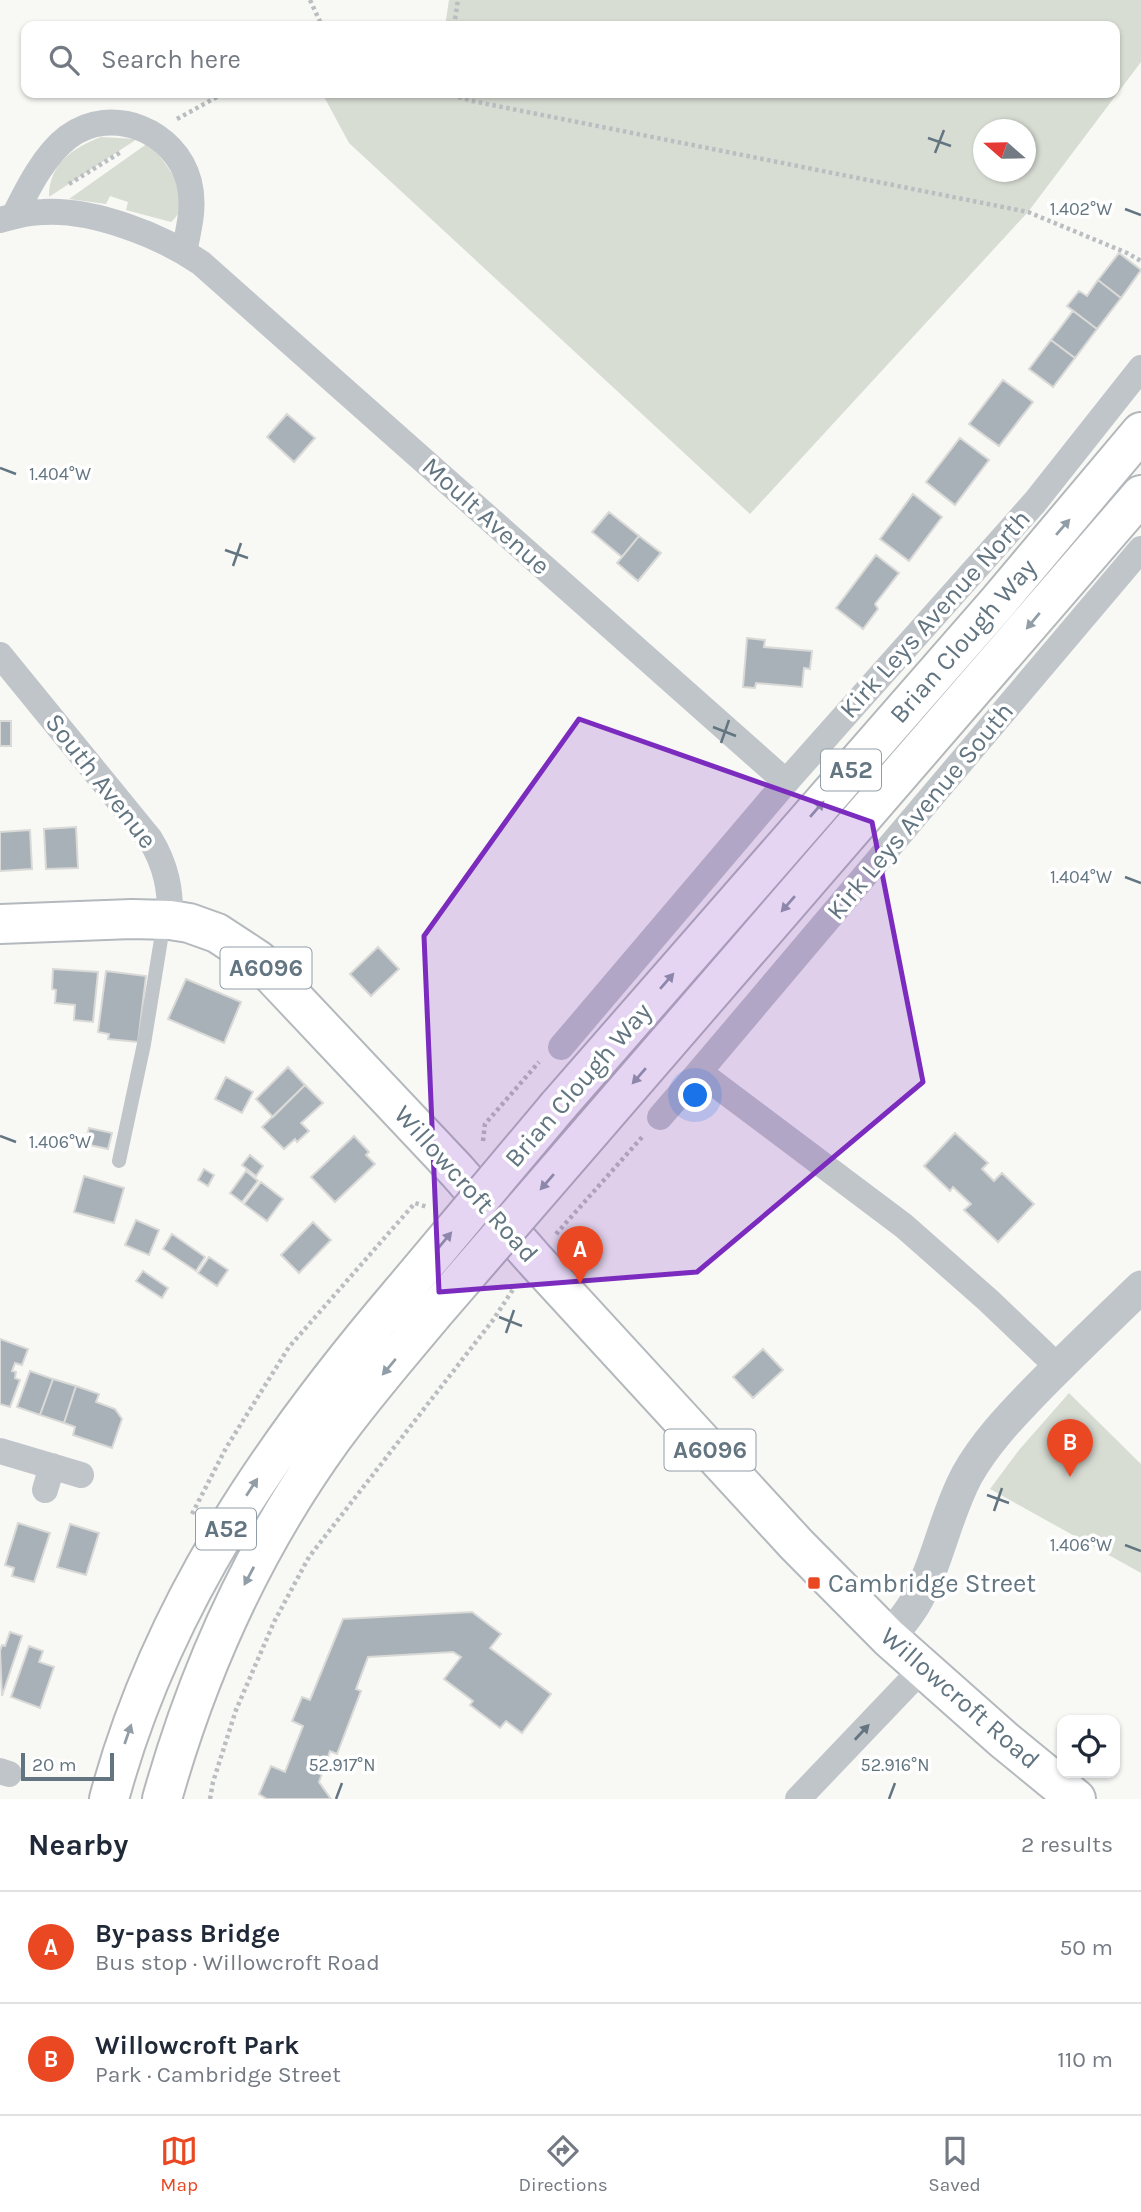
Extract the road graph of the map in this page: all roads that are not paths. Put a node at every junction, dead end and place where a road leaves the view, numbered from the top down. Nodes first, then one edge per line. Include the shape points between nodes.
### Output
1 (7, 218) edge
2 (184, 251) junction
3 (1141, 368) edge
4 (1141, 432) edge
5 (1141, 495) edge
6 (1141, 549) edge
7 (0, 656) edge
8 (786, 782) junction
9 (167, 920) junction
10 (0, 924) edge
11 (561, 1047) dead end
12 (699, 1072) junction
13 (660, 1117) road end
14 (119, 1161) dead end
15 (1141, 1287) edge
16 (1058, 1367) junction
17 (0, 1451) edge
18 (81, 1475) dead end
19 (890, 1638) junction
20 (923, 1668) junction
21 (108, 1799) edge
22 (162, 1799) edge
23 (798, 1799) edge
24 (1076, 1799) edge

1 - 2 street, Moult Avenue via 42,212 85,216
1 - 2 street, Moult Avenue via 69,136 104,123 131,125 162,139 184,170 192,208
2 - 8 street, Moult Avenue
3 - 8 street, Kirk Leys Avenue North via 1035,502
21 -> 4 main road, Brian Clough Way / A52, bridge via 129,1731 170,1633 253,1486 339,1366
5 -> 22 main road, Brian Clough Way / A52, bridge via 432,1315 332,1440 270,1537 223,1628
6 - 12 street, Kirk Leys Avenue South
7 - 9 street, South Avenue via 150,839 166,872 171,903
8 - 11 street, Kirk Leys Avenue North
9 - 10 main road, Willowcroft Road / A6096
9 - 14 lane
9 - 19 main road, Willowcroft Road / A6096 via 217,933 270,971 796,1544
12 - 13 street, Kirk Leys Avenue South
12 - 16 street via 904,1226
15 - 16 street
16 - 19 street via 982,1450 950,1512 915,1603
17 - 18 street via 49,1478
19 - 20 main road, Willowcroft Road / A6096
23 -> 20 street
20 - 24 main road, Willowcroft Road / A6096

